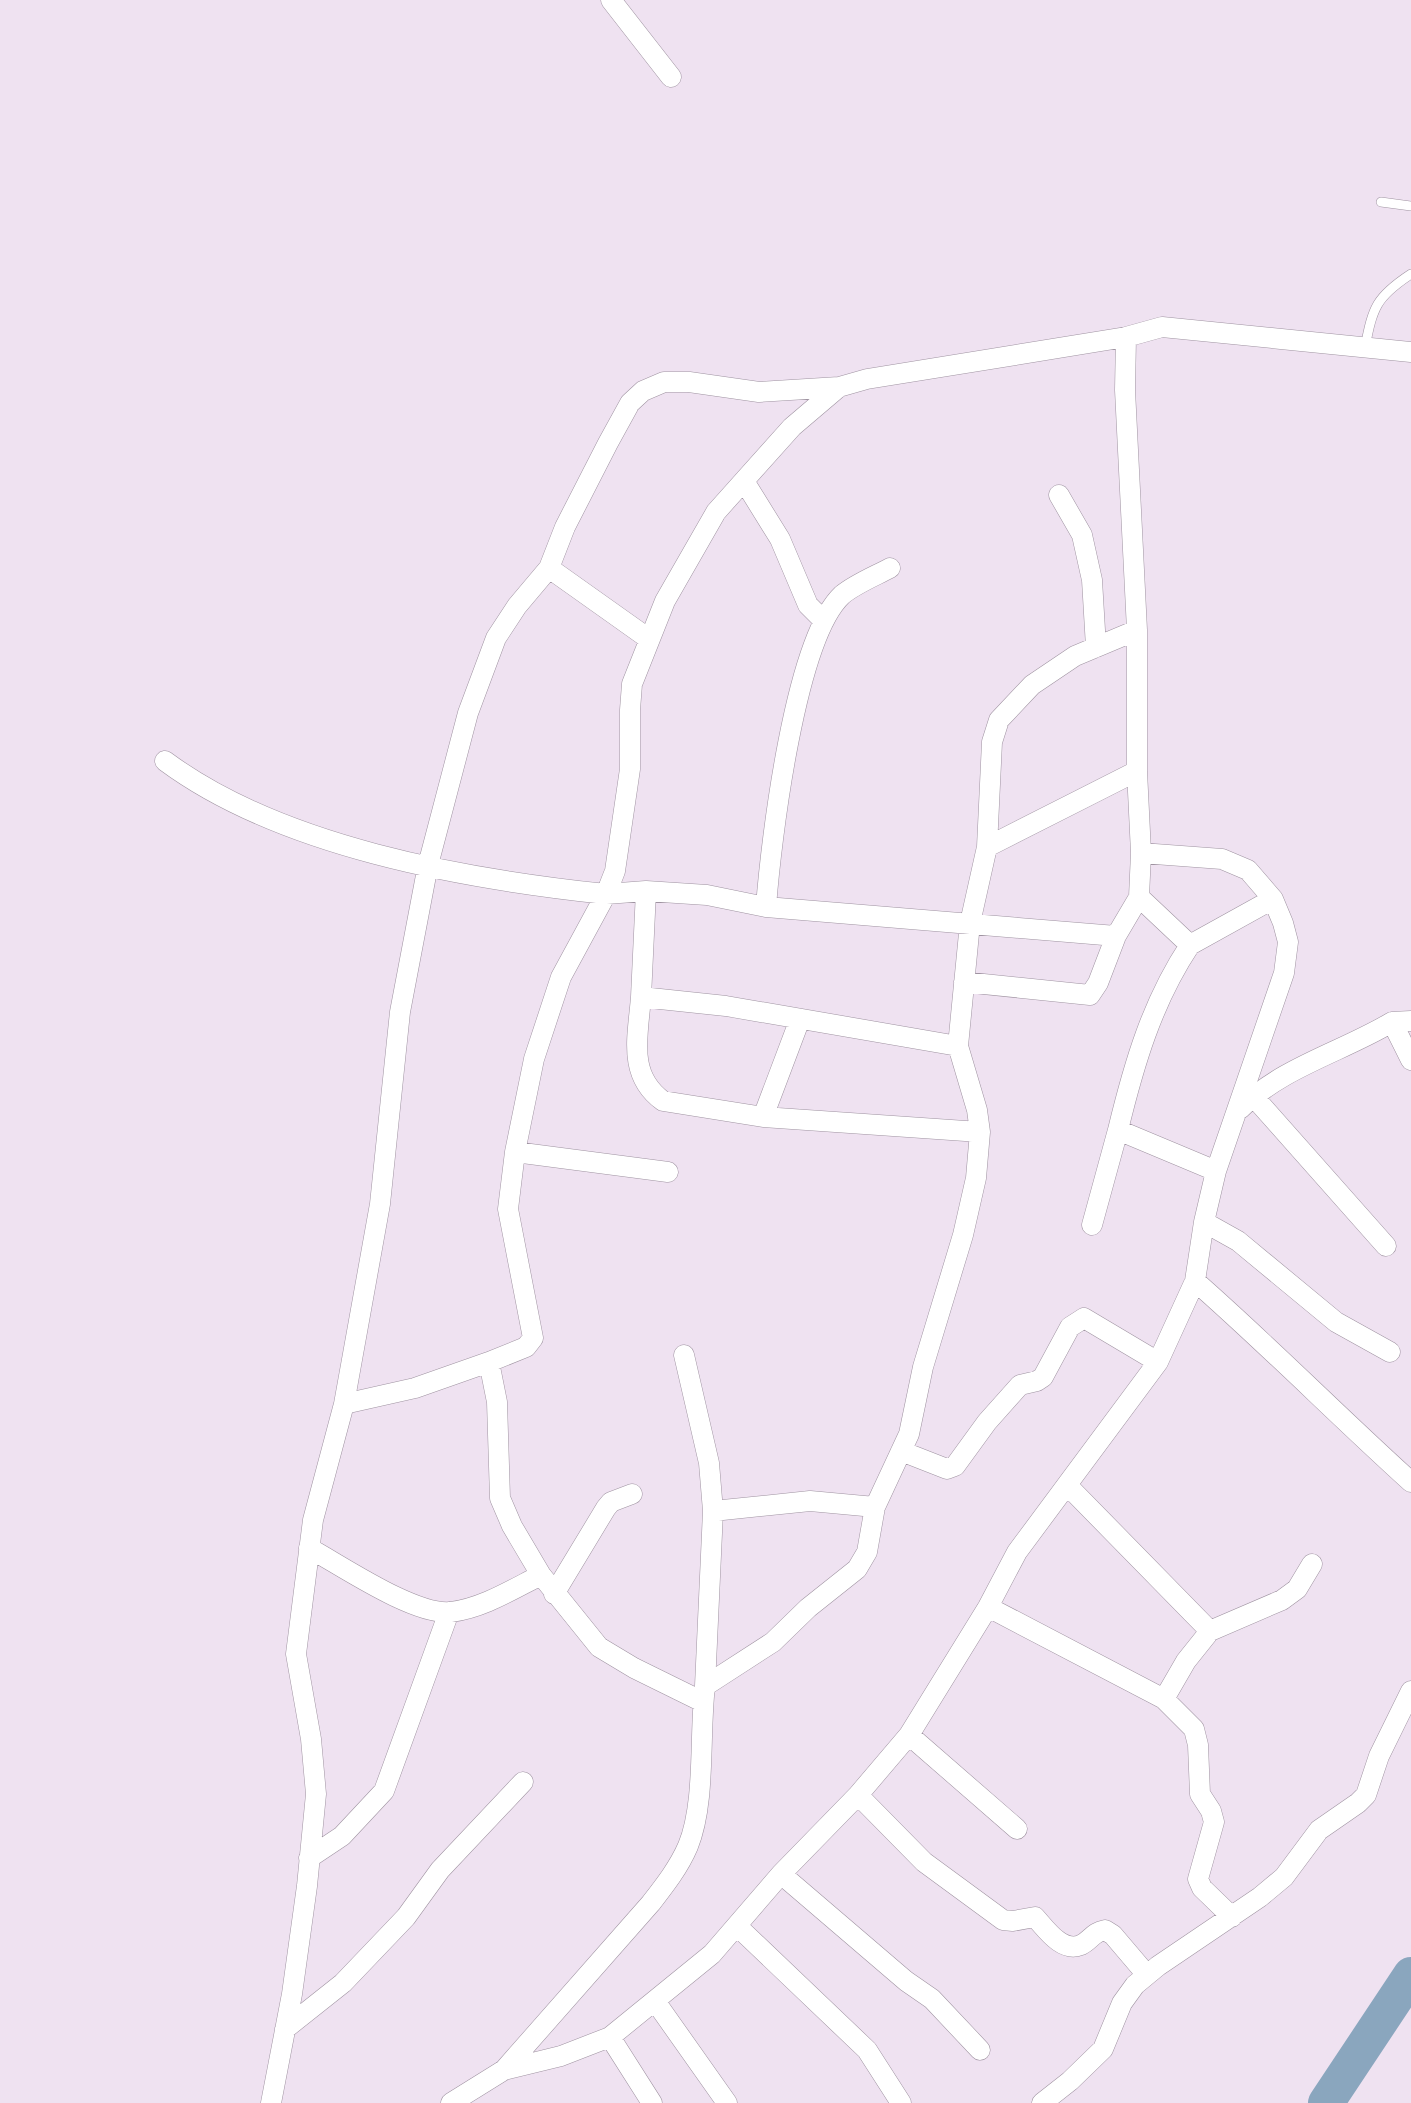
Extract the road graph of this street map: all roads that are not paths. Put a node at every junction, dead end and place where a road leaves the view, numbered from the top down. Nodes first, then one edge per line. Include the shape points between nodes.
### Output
1 (610, 0) edge
2 (671, 77) dead end
3 (1381, 202) dead end
4 (1411, 206) edge
5 (1411, 274) edge
6 (1126, 337) junction
7 (1365, 347) junction
8 (1411, 351) edge
9 (839, 387) junction
10 (744, 481) junction
11 (1059, 495) dead end
12 (549, 568) junction
13 (890, 568) dead end
14 (823, 620) junction
15 (1137, 630) junction
16 (649, 639) junction
17 (1096, 647) junction
18 (165, 761) dead end
19 (1137, 771) junction
20 (987, 847) junction
21 (1142, 853) junction
22 (429, 865) junction
23 (646, 891) junction
24 (606, 894) junction
25 (1139, 897) junction
26 (1273, 899) junction
27 (766, 907) junction
28 (970, 922) junction
29 (1116, 936) junction
30 (1190, 945) junction
31 (964, 982) junction
32 (641, 997) junction
33 (800, 1019) junction
34 (1401, 1021) edge
35 (958, 1046) junction
36 (1411, 1060) edge
37 (1253, 1096) junction
38 (1238, 1111) junction
39 (763, 1117) junction
40 (1118, 1130) junction
41 (980, 1132) junction
42 (515, 1152) junction
43 (1216, 1171) junction
44 (668, 1172) dead end
45 (1204, 1222) junction
46 (1092, 1225) dead end
47 (1386, 1246) dead end
48 (1196, 1281) junction
49 (1390, 1352) dead end
50 (684, 1355) dead end
51 (489, 1362) junction
52 (1158, 1362) junction
53 (344, 1404) junction
54 (901, 1451) junction
55 (1411, 1482) edge
56 (1067, 1485) junction
57 (632, 1494) dead end
58 (875, 1507) junction
59 (713, 1511) junction
60 (309, 1548) junction
61 (1312, 1564) dead end
62 (541, 1575) junction
63 (554, 1594) junction
64 (988, 1607) junction
65 (449, 1612) junction
66 (1210, 1631) junction
67 (1411, 1691) edge
68 (704, 1694) junction
69 (1164, 1699) junction
70 (909, 1735) junction
71 (523, 1782) dead end
72 (858, 1795) junction
73 (1017, 1829) dead end
74 (309, 1858) junction
75 (781, 1874) junction
76 (1232, 1917) junction
77 (737, 1926) junction
78 (1147, 1975) junction
79 (655, 2001) junction
80 (285, 2030) junction
81 (610, 2037) junction
82 (980, 2050) dead end
83 (504, 2070) junction
84 (271, 2103) edge
85 (451, 2103) edge
86 (652, 2103) edge
87 (727, 2103) edge
88 (901, 2103) edge
89 (1042, 2103) edge

1 - 2 street
3 - 4 lane
5 - 7 lane via 1390,288 1372,311
6 - 7 street via 1162,327
6 - 9 street
6 - 15 street
7 - 8 street
9 - 10 street via 792,427
9 - 12 street via 759,392 664,382 643,391 630,403 608,443 565,527
10 - 14 street via 780,539 808,605
10 - 16 street via 716,512 665,601
11 - 17 street via 1082,536 1092,580
12 - 16 street
12 - 22 street via 517,606 486,662 468,713
13 - 14 street via 843,594
14 - 27 street via 800,693 784,768 771,837
15 - 17 street
15 - 19 street
16 - 24 street via 632,684 630,770 615,871
17 - 20 street via 1032,685 999,720 992,742
18 - 22 street via 197,784 244,808 367,853
19 - 20 street
19 - 21 street
20 - 28 street
21 - 25 street
21 - 26 street via 1222,859 1248,870
22 - 24 street via 532,886
22 - 53 street via 400,1012 380,1204
23 - 24 street
23 - 27 street via 707,895
23 - 32 street
24 - 42 street via 561,977 534,1059
25 - 29 street
25 - 30 street
26 - 30 street
26 - 38 street via 1288,942 1284,973
27 - 28 street
28 - 29 street
28 - 31 street
29 - 31 street via 1090,995
30 - 40 street via 1169,976 1152,1013
31 - 35 street
32 - 33 street
32 - 39 street via 636,1061 651,1093 663,1101
33 - 35 street
33 - 39 street
34 - 36 street
34 - 37 street via 1294,1069
35 - 41 street
37 - 38 street
37 - 47 street
38 - 43 street
39 - 41 street
40 - 43 street
40 - 46 street
41 - 54 street via 963,1235
42 - 44 street
42 - 51 street via 508,1209 533,1338 526,1347
43 - 45 street
45 - 48 street
45 - 49 street via 1238,1241 1336,1322
48 - 52 street
48 - 55 street
50 - 59 street via 709,1462
51 - 53 street via 415,1388
51 - 62 street via 497,1402 500,1498
52 - 54 street via 1084,1318 1070,1327 1043,1377 1020,1385 955,1467 947,1469
52 - 56 street
53 - 60 street
54 - 58 street
56 - 64 street via 1017,1552
56 - 66 street
57 - 63 street via 606,1508
58 - 59 street via 810,1501
58 - 68 street via 867,1552 857,1569
59 - 68 street
60 - 65 street via 406,1601 424,1609
60 - 74 street via 296,1654 316,1794
61 - 66 street via 1297,1589 1282,1600
62 - 63 street
62 - 65 street via 472,1608
63 - 68 street via 599,1647 634,1668
64 - 69 street
64 - 70 street
65 - 74 street via 384,1791 342,1836
66 - 69 street via 1186,1661
67 - 76 street via 1379,1756 1366,1795 1319,1830 1284,1877
68 - 83 street via 696,1813 688,1845 670,1879
69 - 76 street via 1194,1729 1200,1794 1214,1822 1198,1879 1202,1888
70 - 72 street
70 - 73 street
71 - 80 street via 440,1870 406,1917 343,1983
72 - 75 street
72 - 78 street via 924,1862 1003,1920 1035,1917 1067,1946 1082,1944 1094,1932 1105,1930
74 - 80 street
75 - 77 street
75 - 82 street via 932,1999
76 - 78 street
77 - 79 street via 712,1954
77 - 88 street via 867,2050
78 - 89 street via 1122,2003 1103,2049
79 - 81 street
79 - 87 street
80 - 84 street
81 - 83 street via 561,2056
81 - 86 street
83 - 85 street

